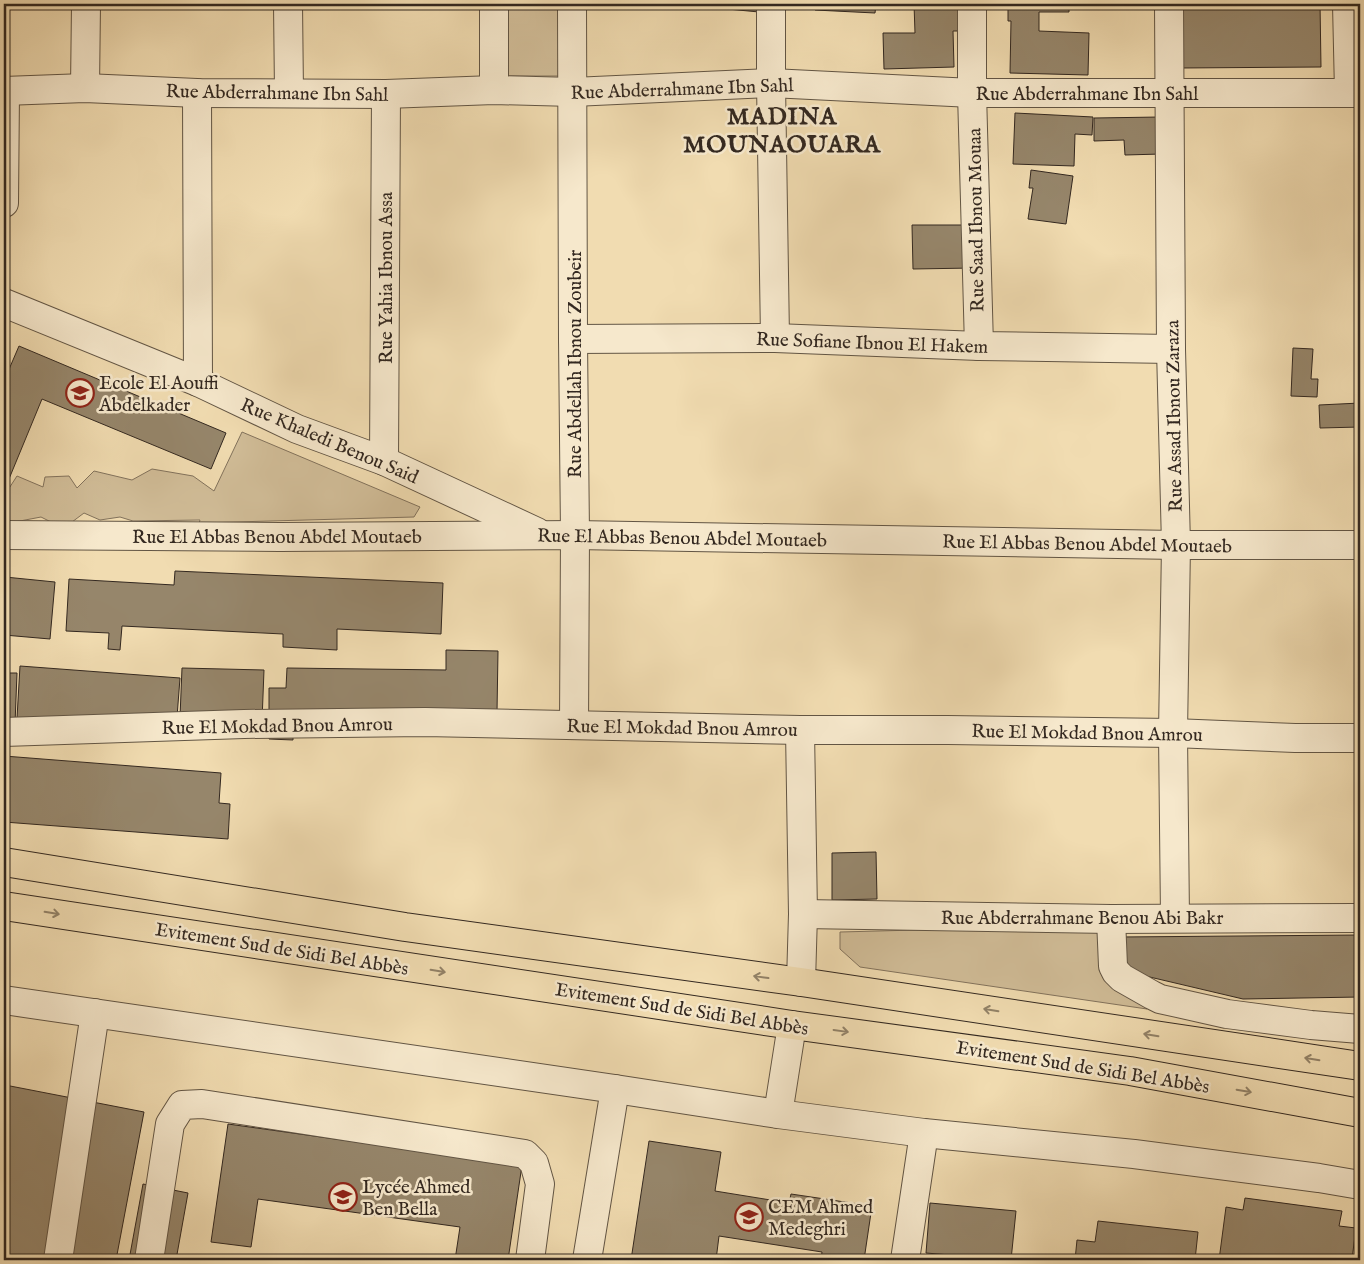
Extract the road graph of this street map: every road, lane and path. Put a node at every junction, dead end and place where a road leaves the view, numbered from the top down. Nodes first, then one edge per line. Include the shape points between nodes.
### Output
1 (86, 4) edge
2 (288, 4) edge
3 (494, 4) edge
4 (572, 4) edge
5 (771, 4) edge
6 (972, 4) edge
7 (1169, 4) edge
8 (1347, 4) edge
9 (771, 83) junction
10 (86, 88) junction
11 (494, 90) junction
12 (4, 91) edge
13 (197, 92) junction
14 (573, 92) junction
15 (289, 93) junction
16 (972, 93) junction
17 (1354, 93) edge
18 (386, 94) junction
19 (1170, 94) junction
20 (4, 203) edge
21 (4, 302) edge
22 (775, 338) junction
23 (573, 339) junction
24 (979, 346) junction
25 (1171, 349) junction
26 (198, 382) junction
27 (384, 461) junction
28 (4, 535) edge
29 (575, 535) junction
30 (544, 536) junction
31 (1360, 544) edge
32 (1176, 545) junction
33 (574, 725) junction
34 (800, 730) junction
35 (4, 732) edge
36 (1173, 733) junction
37 (1360, 738) edge
38 (4, 862) edge
39 (4, 906) edge
40 (803, 914) junction
41 (1176, 918) junction
42 (1360, 918) edge
43 (1111, 919) junction
44 (801, 982) junction
45 (4, 1000) edge
46 (95, 1014) junction
47 (792, 1025) junction
48 (1360, 1028) edge
49 (1360, 1066) edge
50 (615, 1089) junction
51 (1360, 1113) edge
52 (778, 1114) junction
53 (924, 1133) junction
54 (1360, 1185) edge
55 (58, 1260) edge
56 (149, 1260) edge
57 (530, 1260) edge
58 (587, 1260) edge
59 (905, 1260) edge

1 - 10 street
2 - 15 street
3 - 11 street
4 - 14 street, Rue Abdellah Ibnou Zoubeir
5 - 9 street
6 - 16 street, Rue Saad Ibnou Mouaa
7 - 19 street, Rue Assad Ibnou Zaraza
8 - 17 street
9 - 14 street, Rue Abderrahmane Ibn Sahl
9 - 16 street, Rue Abderrahmane Ibn Sahl
9 - 22 street
10 - 12 street, Rue Abderrahmane Ibn Sahl
10 - 13 street, Rue Abderrahmane Ibn Sahl
11 - 14 street, Rue Abderrahmane Ibn Sahl
11 - 18 street, Rue Abderrahmane Ibn Sahl
12 - 20 street
13 - 15 street, Rue Abderrahmane Ibn Sahl
13 - 26 street
14 - 23 street, Rue Abdellah Ibnou Zoubeir
15 - 18 street, Rue Abderrahmane Ibn Sahl
16 - 19 street, Rue Abderrahmane Ibn Sahl
16 - 24 street, Rue Saad Ibnou Mouaa
17 - 19 street, Rue Abderrahmane Ibn Sahl
18 - 27 street, Rue Yahia Ibnou Assa
19 - 25 street, Rue Assad Ibnou Zaraza
21 - 26 street, Rue Khaledi Benou Said
22 - 23 street, Rue Sofiane Ibnou El Hakem
22 - 24 street, Rue Sofiane Ibnou El Hakem
23 - 29 street, Rue Abdellah Ibnou Zoubeir
24 - 25 street, Rue Sofiane Ibnou El Hakem
25 - 32 street, Rue Assad Ibnou Zaraza
26 - 27 street, Rue Khaledi Benou Said via 297,429
27 - 30 street, Rue Khaledi Benou Said
28 - 30 street, Rue El Abbas Benou Abdel Moutaeb
29 - 30 street, Rue El Abbas Benou Abdel Moutaeb
29 - 32 street, Rue El Abbas Benou Abdel Moutaeb
29 - 33 street, Rue Abdellah Ibnou Zoubeir
31 - 32 street, Rue El Abbas Benou Abdel Moutaeb
32 - 36 street, Rue Assad Ibnou Zaraza
33 - 34 street, Rue El Mokdad Bnou Amrou
33 - 35 street, Rue El Mokdad Bnou Amrou via 424,722
34 - 36 street, Rue El Mokdad Bnou Amrou
34 - 40 street
36 - 37 street, Rue El Mokdad Bnou Amrou
36 - 41 street, Rue Assad Ibnou Zaraza
44 -> 38 highway, Evitement Sud de Sidi Bel Abbès via 405,927
39 -> 47 highway, Evitement Sud de Sidi Bel Abbès
40 - 43 street, Rue Abderrahmane Benou Abi Bakr
40 - 44 street
41 - 42 street, Rue Abderrahmane Benou Abi Bakr
41 - 43 street, Rue Abderrahmane Benou Abi Bakr
43 - 48 street via 1113,966 1122,978 1160,999 1227,1014
49 -> 44 highway, Evitement Sud de Sidi Bel Abbès
45 - 46 street
46 - 50 street
46 - 55 street
47 -> 51 highway, Evitement Sud de Sidi Bel Abbès via 1130,1071
47 - 52 street
50 - 52 street
50 - 58 street
52 - 53 street
53 - 54 street via 1134,1154
53 - 59 street
56 - 57 street via 170,1124 182,1105 202,1104 525,1154 534,1163 540,1184

